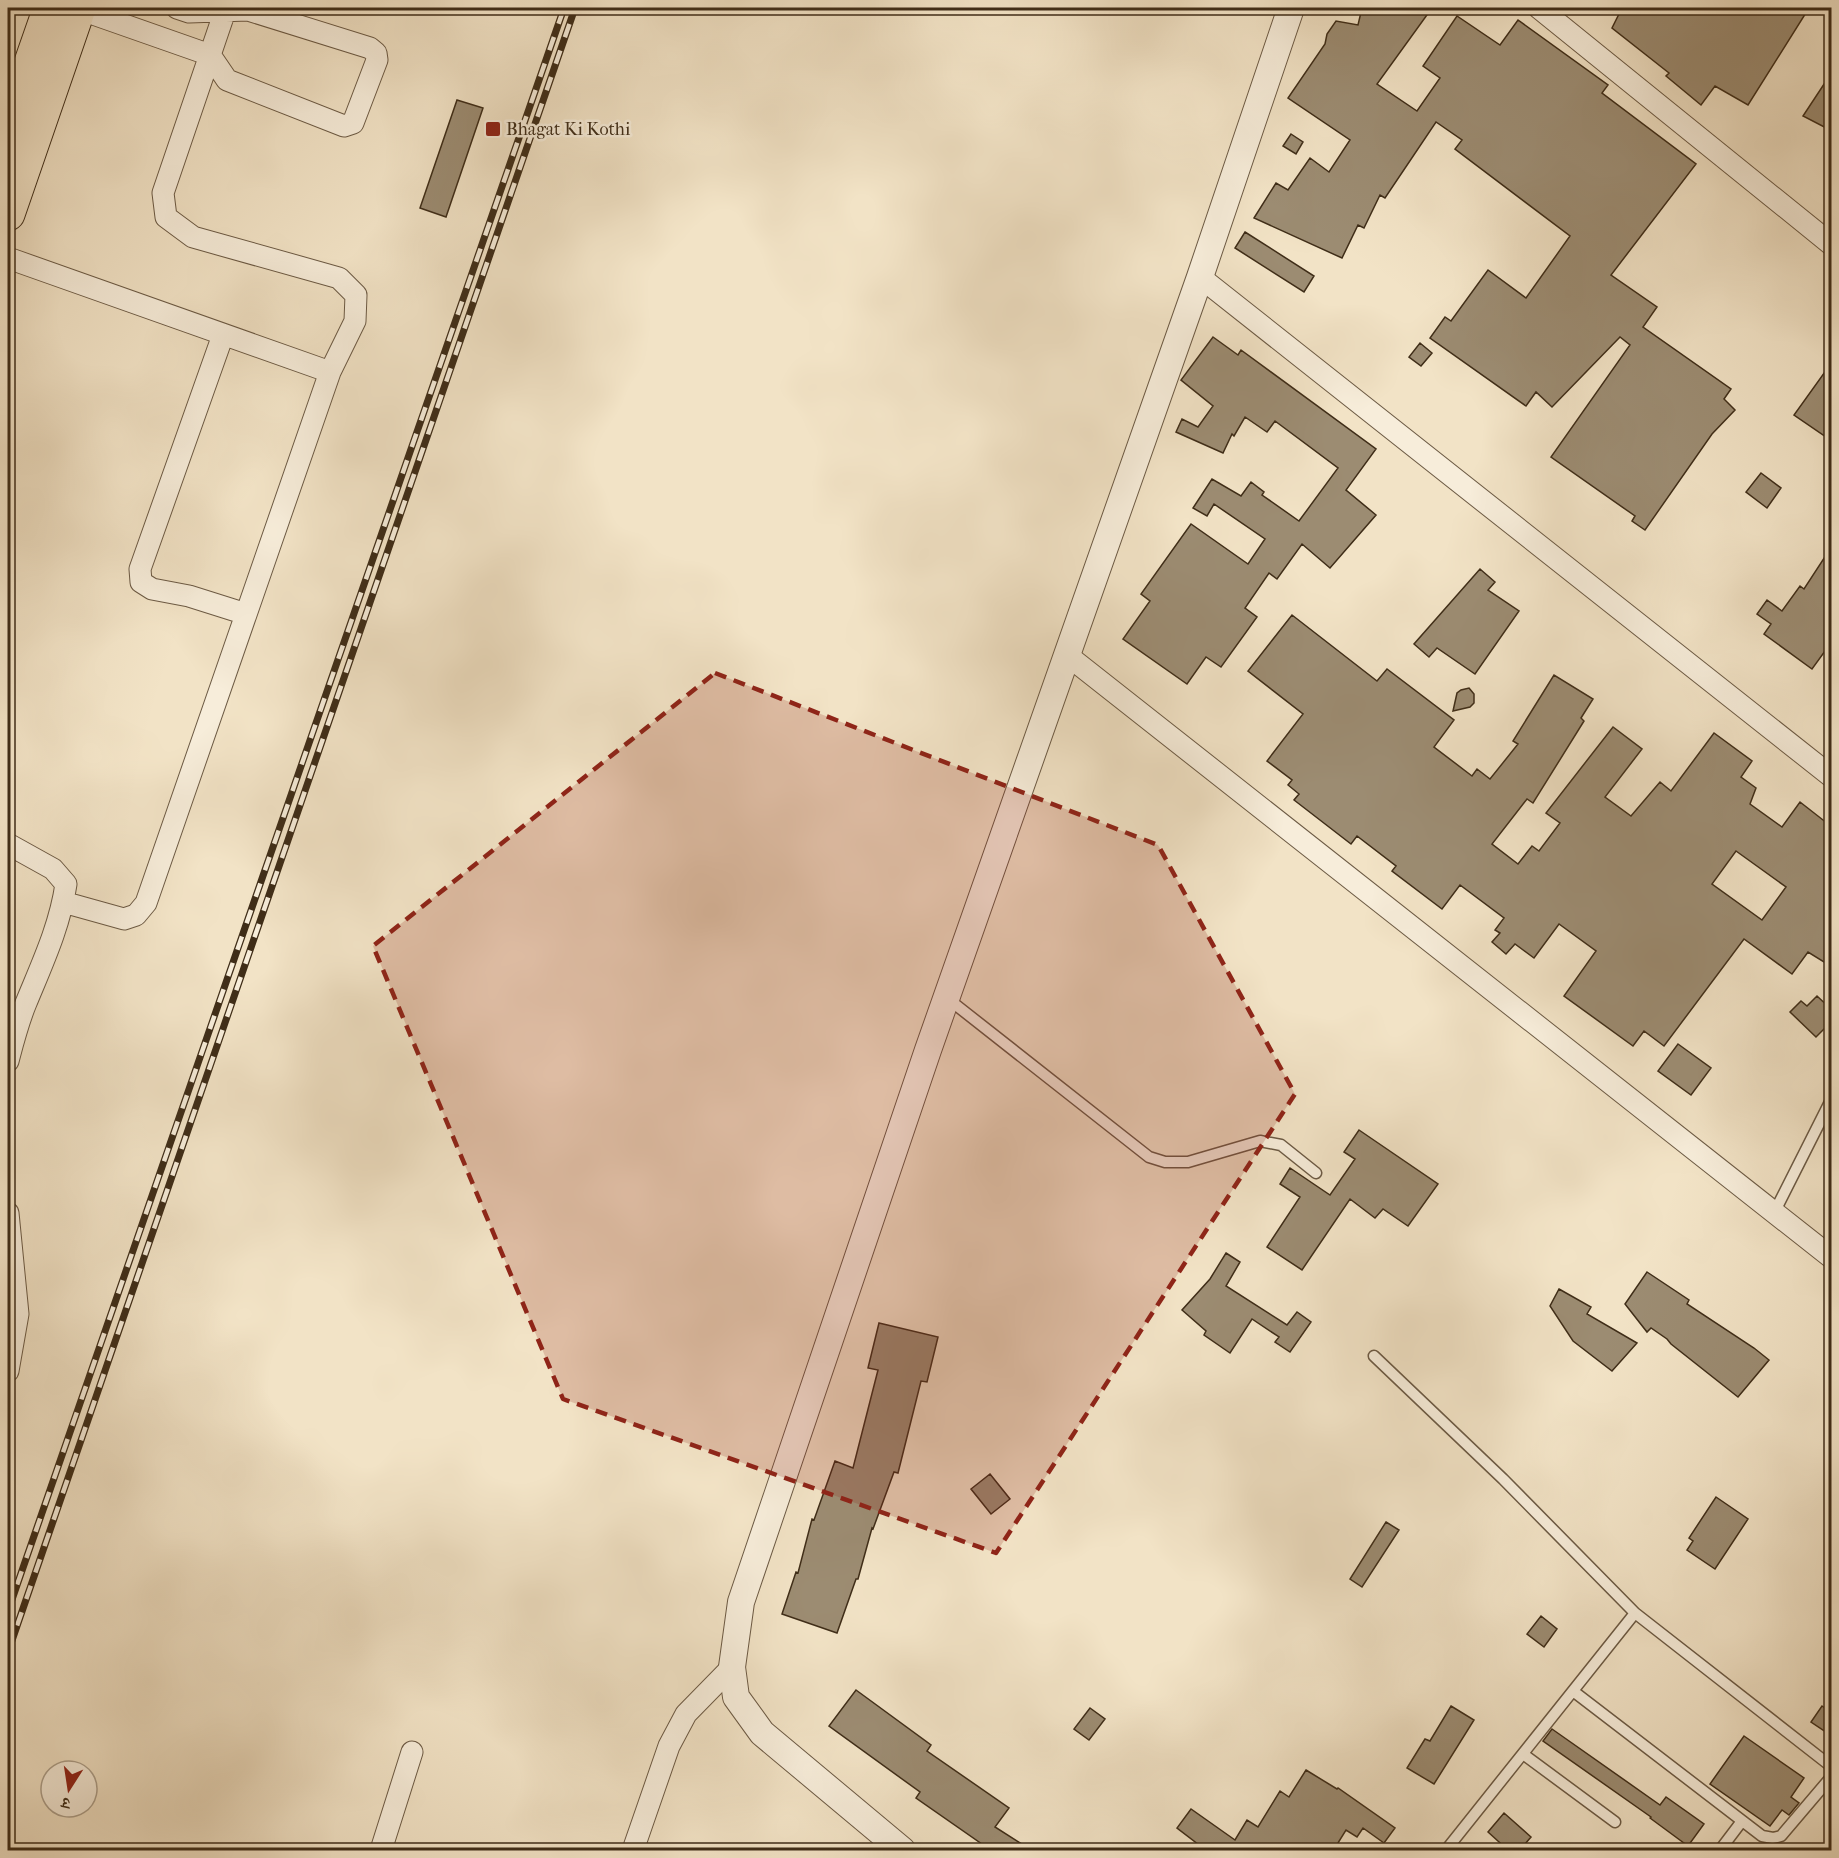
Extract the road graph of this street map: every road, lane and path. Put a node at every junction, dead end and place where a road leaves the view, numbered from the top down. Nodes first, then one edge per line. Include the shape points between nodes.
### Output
1 (71, 8) edge
2 (177, 8) edge
3 (1291, 8) edge
4 (1539, 8) edge
5 (225, 10) edge
6 (210, 55) junction
7 (8, 128) edge
8 (8, 214) edge
9 (1832, 245) edge
10 (8, 258) edge
11 (1200, 278) junction
12 (223, 335) junction
13 (330, 372) junction
14 (246, 614) junction
15 (1067, 655) junction
16 (1832, 777) edge
17 (8, 844) edge
18 (63, 902) junction
19 (946, 998) junction
20 (8, 1061) edge
21 (1832, 1098) edge
22 (1316, 1173) dead end
23 (8, 1213) edge
24 (1774, 1213) junction
25 (1832, 1258) edge
26 (1374, 1356) dead end
27 (8, 1371) edge
28 (1635, 1613) junction
29 (732, 1667) junction
30 (1573, 1691) junction
31 (412, 1752) dead end
32 (1523, 1754) junction
33 (1832, 1767) edge
34 (1832, 1776) edge
35 (1742, 1821) junction
36 (1615, 1822) dead end
37 (381, 1851) edge
38 (633, 1851) edge
39 (902, 1851) edge
40 (1446, 1851) edge
41 (1720, 1851) edge

1 - 6 street
1 - 7 highway
1 - 8 highway
2 - 5 street via 189,12
3 - 11 street
4 - 9 street
5 - 6 street
5 - 6 street via 248,10 370,48 377,60 357,117 344,126 227,80
6 - 13 street via 163,193 166,216 193,237 339,278 356,295 355,321
10 - 12 street
11 - 15 street
11 - 16 street
12 - 13 street
12 - 14 street via 141,569 141,582 152,589
13 - 14 street
14 - 18 street via 146,903 136,915 124,919
15 - 19 street
15 - 24 street
17 - 18 street via 53,869 66,884
18 - 20 street
19 - 22 lane via 1149,1157 1188,1162 1260,1142 1281,1145
19 - 29 street via 741,1602
21 - 24 lane
23 - 27 street via 18,1314
24 - 25 street
26 - 28 lane
28 - 30 lane
28 - 33 lane
29 - 38 street via 687,1714 669,1746
29 - 39 street via 736,1697 762,1733
30 - 32 lane
30 - 35 lane
31 - 37 street
32 - 36 lane
32 - 40 lane
34 - 35 lane via 1781,1836 1762,1836
35 - 41 lane

